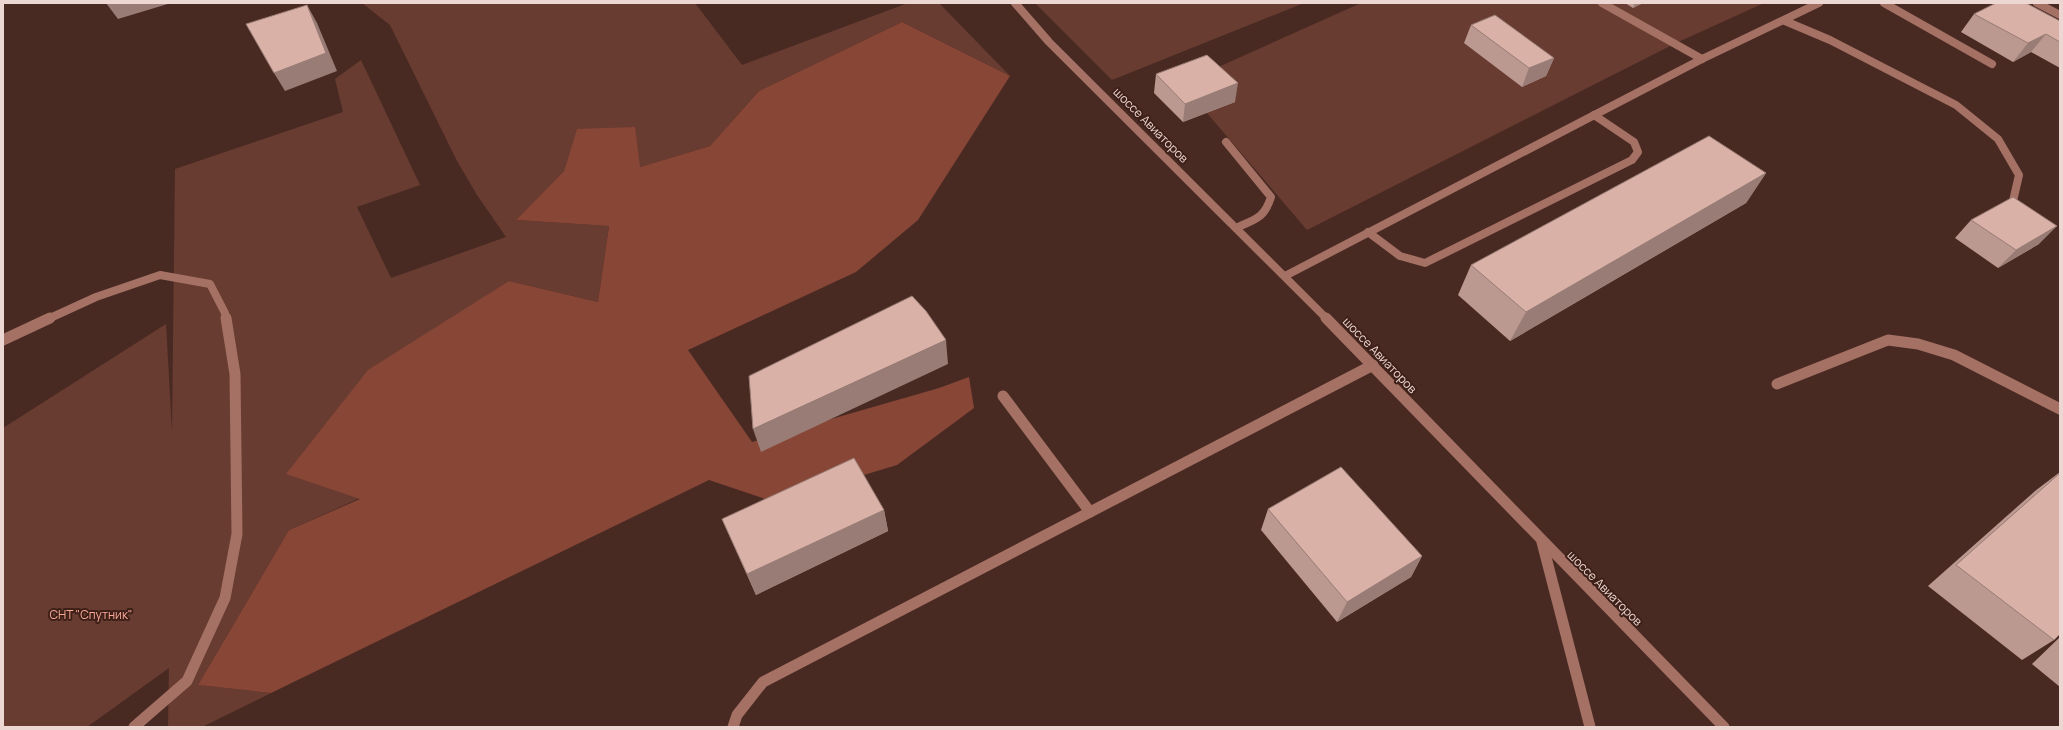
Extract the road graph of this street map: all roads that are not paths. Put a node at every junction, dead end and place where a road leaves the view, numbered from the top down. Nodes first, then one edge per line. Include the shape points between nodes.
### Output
1 (1015, 3) edge
2 (1602, 3) edge
3 (1819, 3) edge
4 (1884, 3) edge
5 (2037, 3) edge
6 (2060, 15) edge
7 (1785, 21) junction
8 (1702, 59) junction
9 (1992, 64) dead end
10 (1594, 115) junction
11 (1226, 142) dead end
12 (2013, 201) edge
13 (1236, 228) junction
14 (1368, 232) junction
15 (1284, 276) junction
16 (3, 340) edge
17 (1373, 365) junction
18 (1777, 384) dead end
19 (1003, 396) dead end
20 (2060, 409) edge
21 (1090, 512) junction
22 (1542, 542) junction
23 (134, 727) edge
24 (733, 727) edge
25 (1590, 727) edge
26 (1724, 727) edge

1 - 13 lane, шоссе Авиаторов via 1049,42
2 - 8 lane
3 - 7 lane
4 - 9 lane
5 - 6 lane
7 - 8 lane
7 - 12 lane via 1830,40 1956,105 1998,139 2019,175
8 - 10 lane
10 - 14 lane
10 - 14 lane via 1634,142 1638,152 1632,160 1425,262 1409,261 1396,256
11 - 13 lane via 1271,197 1267,210 1259,217
13 - 15 lane, шоссе Авиаторов
14 - 15 lane
15 - 17 lane, шоссе Авиаторов
16 - 23 lane via 96,297 160,275 210,284 225,313 235,374 237,534 225,598 187,682
17 - 21 lane
17 - 22 lane, шоссе Авиаторов
18 - 20 lane via 1888,340 1918,344 1954,355
19 - 21 lane
21 - 24 lane via 763,682 737,715
22 - 25 lane
22 - 26 lane, шоссе Авиаторов

